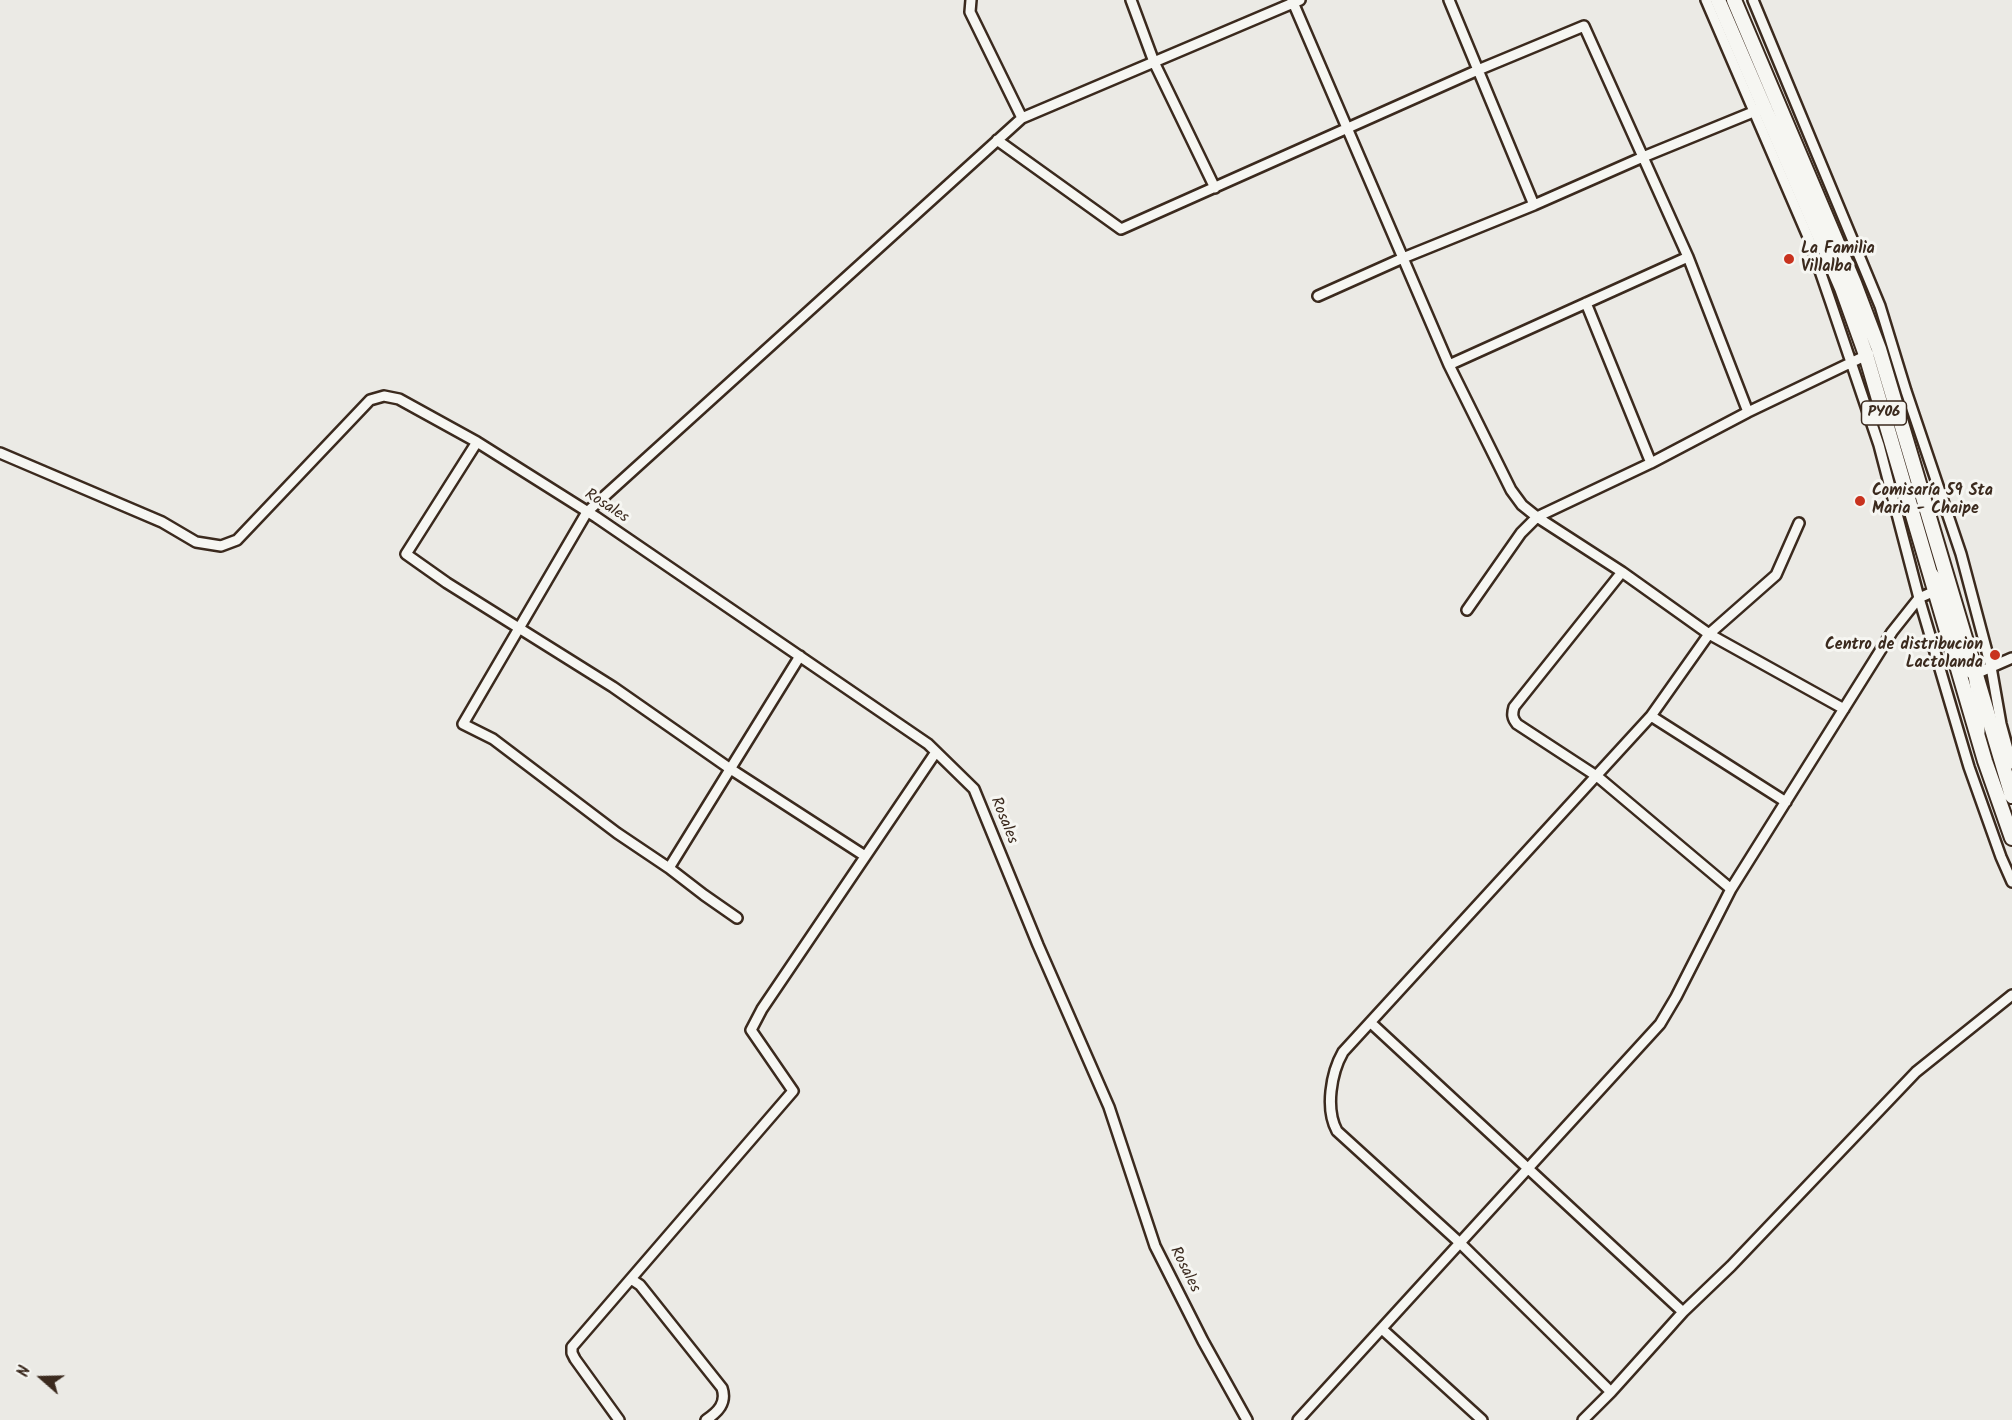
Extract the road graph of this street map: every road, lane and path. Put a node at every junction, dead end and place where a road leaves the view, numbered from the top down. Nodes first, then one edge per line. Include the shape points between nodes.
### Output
1 (971, 0) edge
2 (1131, 0) edge
3 (1449, 0) edge
4 (1706, 0) edge
5 (1718, 0) edge
6 (1734, 0) edge
7 (1753, 0) edge
8 (1295, 1) edge
9 (1154, 62) junction
10 (1478, 70) junction
11 (1778, 103) junction
12 (1759, 110) junction
13 (1022, 118) junction
14 (1348, 130) junction
15 (997, 140) junction
16 (1643, 157) junction
17 (1215, 188) junction
18 (1534, 205) junction
19 (1688, 257) junction
20 (1403, 258) junction
21 (1318, 296) dead end
22 (1586, 303) junction
23 (1878, 348) junction
24 (1851, 363) junction
25 (1449, 365) junction
26 (1748, 412) junction
27 (477, 442) junction
28 (0, 453) edge
29 (1651, 463) junction
30 (587, 512) junction
31 (1537, 517) junction
32 (1799, 523) dead end
33 (1928, 567) junction
34 (1622, 572) junction
35 (1935, 591) junction
36 (1919, 598) junction
37 (1467, 610) dead end
38 (519, 627) junction
39 (1709, 634) junction
40 (800, 656) junction
41 (2012, 658) edge
42 (1991, 667) junction
43 (1974, 674) junction
44 (1844, 709) junction
45 (1651, 716) junction
46 (1978, 740) junction
47 (936, 752) junction
48 (2012, 764) edge
49 (729, 768) junction
50 (1598, 777) junction
51 (2012, 796) edge
52 (1786, 802) junction
53 (2012, 838) edge
54 (865, 856) junction
55 (669, 867) junction
56 (2012, 882) edge
57 (1731, 889) junction
58 (737, 918) dead end
59 (2012, 995) edge
60 (1371, 1023) junction
61 (1528, 1168) junction
62 (1460, 1243) junction
63 (631, 1279) junction
64 (1683, 1312) junction
65 (1382, 1329) junction
66 (1611, 1392) junction
67 (619, 1420) edge
68 (706, 1420) edge
69 (1247, 1420) edge
70 (1298, 1420) edge
71 (1482, 1420) edge
72 (1583, 1420) edge

1 - 13 street via 970,12
2 - 9 street
3 - 10 street
4 - 12 street
5 - 12 highway, PY06
6 - 11 highway, PY06
7 - 23 street via 1880,306
8 - 9 street
8 - 14 street
9 - 13 street
9 - 17 street
10 - 14 street
10 - 16 street via 1584,26
10 - 18 street
11 - 12 street
11 - 23 highway, PY06
12 - 16 street
12 - 23 highway, PY06 via 1837,277
12 - 24 street
13 - 15 street
14 - 17 street
14 - 20 street
15 - 17 street via 1121,229
15 - 30 street
16 - 18 street
16 - 19 street
18 - 20 street
19 - 22 street
19 - 26 street
20 - 21 street
20 - 25 street
22 - 25 street
22 - 29 street
23 - 24 street
23 - 33 highway, PY06
23 - 42 street via 1961,554
23 - 43 highway, PY06
24 - 26 street
24 - 36 street via 1879,445
25 - 31 street via 1510,490
26 - 29 street
27 - 28 street, Rosales via 399,399 384,396 370,400 237,540 221,546 196,542 162,522
27 - 30 street, Rosales
27 - 38 street via 406,554
29 - 31 street
30 - 38 street
30 - 40 street, Rosales
31 - 34 street
31 - 37 street via 1521,533
32 - 39 street via 1776,575
33 - 35 highway, PY06
33 - 43 street via 1942,584 1967,671
34 - 39 street
34 - 50 street via 1512,712 1517,724
35 - 36 street
35 - 46 highway, PY06
36 - 44 street via 1892,632
36 - 56 street via 1969,767
38 - 49 street
38 - 55 street via 463,724 493,739
39 - 44 street
39 - 45 street
40 - 47 street, Rosales
40 - 49 street
41 - 42 street
42 - 43 street
42 - 48 street
43 - 46 street via 1980,719
43 - 51 highway, PY06
44 - 52 street
45 - 50 street
45 - 52 street
46 - 53 highway, PY06
47 - 54 street
47 - 69 street, Rosales via 974,789 1108,1107 1155,1246
49 - 54 street
49 - 55 street
50 - 57 street
50 - 60 street
52 - 57 street
54 - 63 street via 762,1009 752,1030 793,1091
55 - 58 street
57 - 61 street via 1660,1024
59 - 64 street via 1916,1072
60 - 61 street
60 - 62 street via 1338,1061 1331,1120 1337,1131
61 - 62 street
61 - 64 street
62 - 65 street
62 - 66 street
63 - 67 street via 576,1341 572,1353
63 - 68 street via 722,1388 724,1402
64 - 66 street
65 - 70 street
65 - 71 street
66 - 72 street

